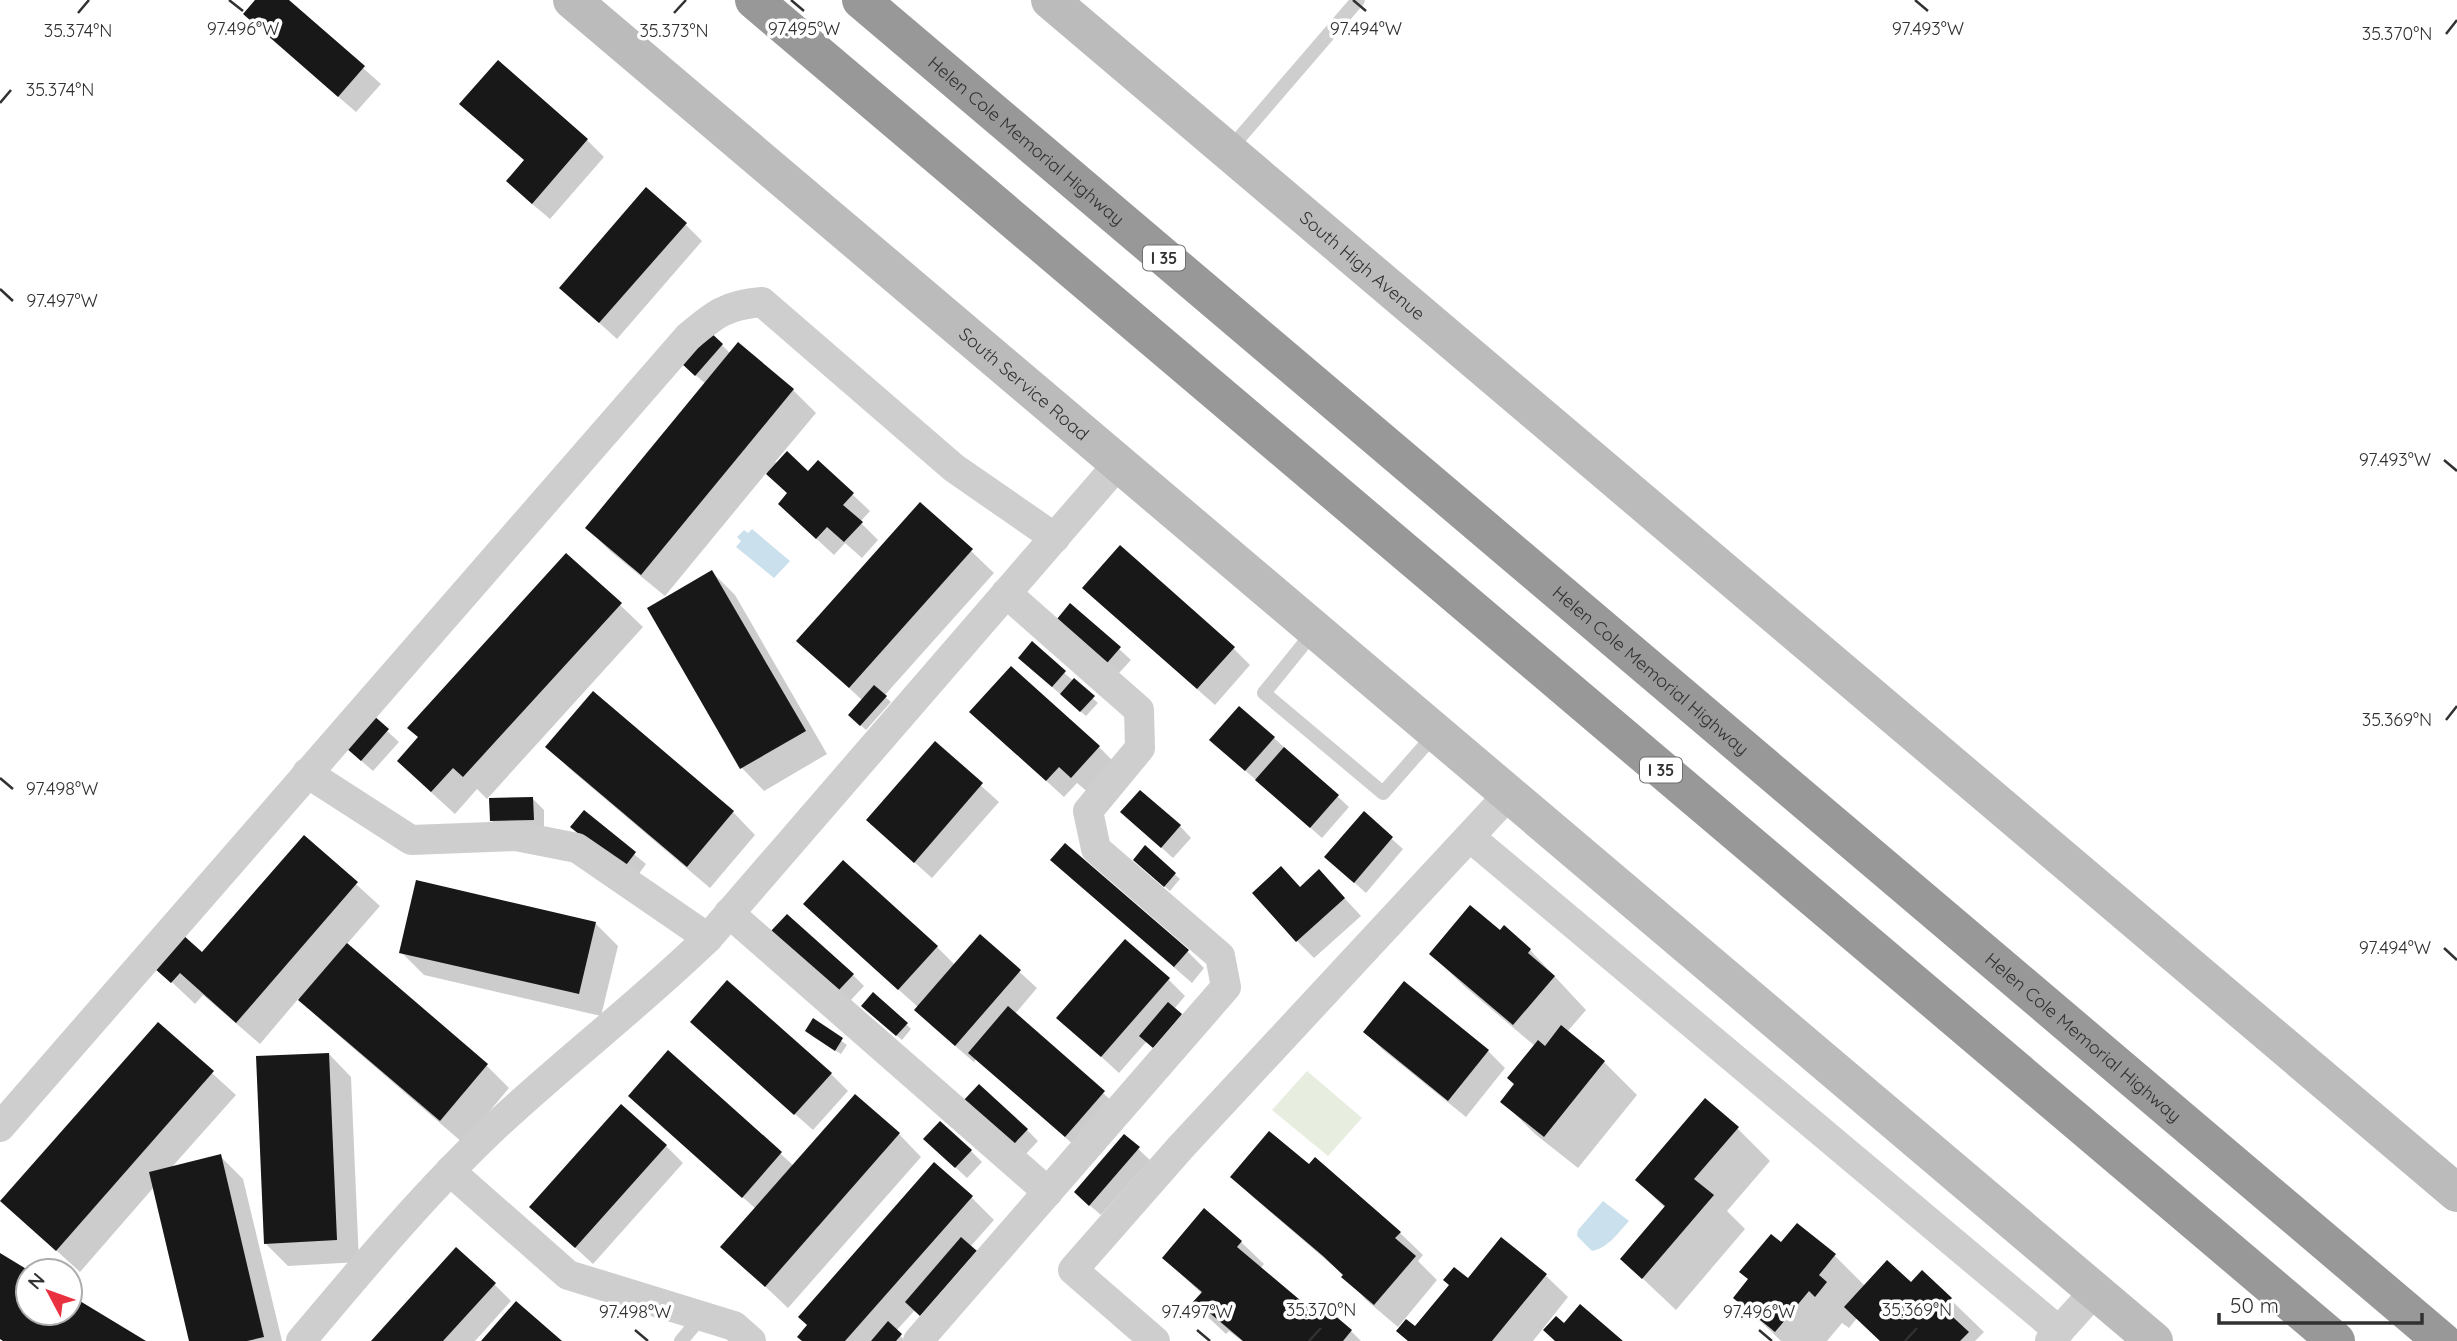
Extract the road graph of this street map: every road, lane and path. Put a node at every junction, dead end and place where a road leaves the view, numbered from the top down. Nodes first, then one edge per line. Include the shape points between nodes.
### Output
1 (572, 0) edge
2 (738, 0) edge
3 (754, 0) edge
4 (861, 0) edge
5 (1050, 0) edge
6 (1358, 0) edge
7 (814, 51) junction
8 (1228, 151) junction
9 (1119, 463) junction
10 (1055, 538) junction
11 (1006, 593) junction
12 (1316, 629) junction
13 (1436, 732) junction
14 (307, 773) junction
15 (1510, 793) junction
16 (1471, 838) junction
17 (729, 913) junction
18 (708, 938) junction
19 (0, 1127) edge
20 (450, 1171) junction
21 (1048, 1192) junction
22 (2457, 1193) edge
23 (2095, 1291) junction
24 (702, 1316) junction
25 (2055, 1336) edge
26 (301, 1341) edge
27 (681, 1341) edge
28 (751, 1341) edge
29 (918, 1341) edge
30 (1155, 1341) edge
31 (2154, 1341) edge
32 (2336, 1341) edge
33 (2442, 1341) edge

1 - 9 main road, South Service Road
2 - 7 highway
3 - 7 highway, I 35
4 - 33 highway, Helen Cole Memorial Highway / I 35
5 - 8 main road, South High Avenue
6 - 8 lane
7 - 32 highway, I 35
8 - 22 main road, South High Avenue
9 - 10 street
9 - 12 main road, South Service Road
10 - 11 street
10 - 14 street via 954,468 762,302 742,303 717,313 688,337
11 - 17 street
11 - 21 street via 1139,710 1140,748 1088,811 1096,849 1220,956 1226,986
12 - 13 main road, South Service Road
12 - 13 lane via 1264,693 1383,793
13 - 15 main road, South Service Road
14 - 18 street via 411,840 516,836 577,848
14 - 19 street
15 - 16 street
15 - 23 main road, South Service Road
16 - 25 street
16 - 30 street via 1180,1147 1073,1270
17 - 18 street
17 - 21 street
18 - 20 street
20 - 24 street via 568,1275
20 - 26 street
21 - 29 street
23 - 25 street
23 - 31 main road, South Service Road
24 - 27 lane
24 - 28 street via 734,1326

